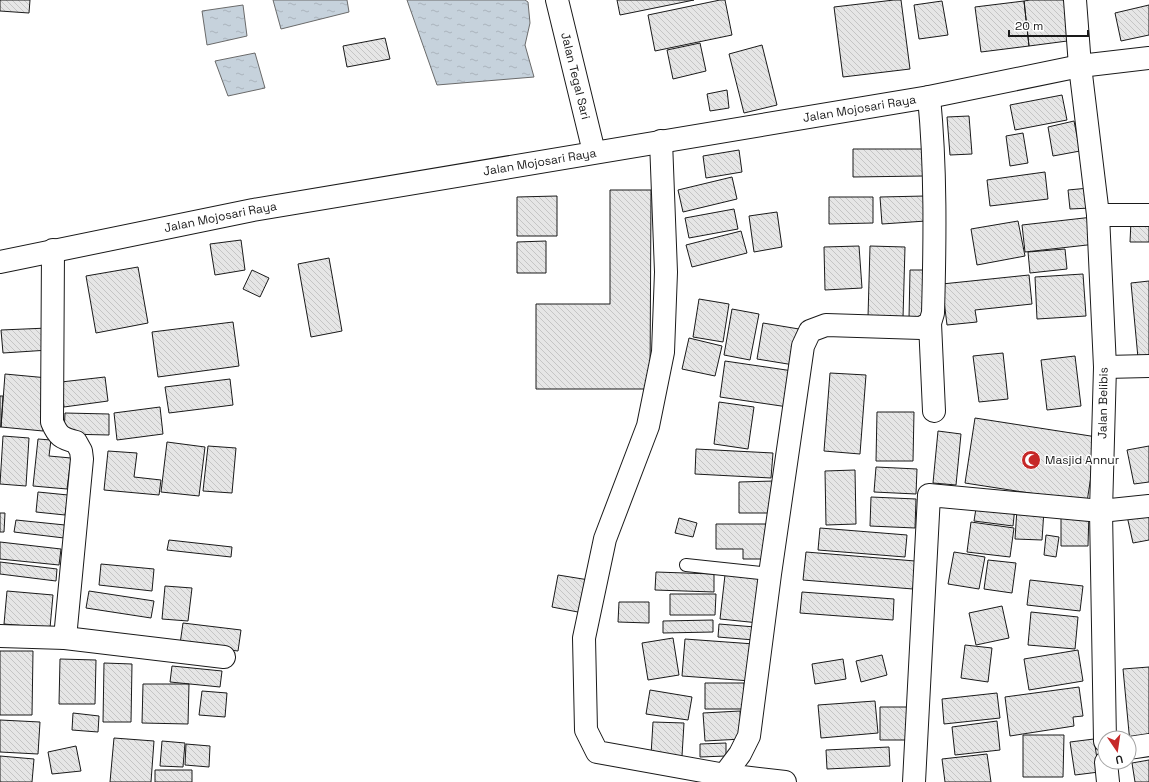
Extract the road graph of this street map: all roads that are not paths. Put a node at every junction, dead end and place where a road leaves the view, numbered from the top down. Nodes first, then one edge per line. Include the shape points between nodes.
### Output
1 (557, 0) edge
2 (1075, 0) edge
3 (1149, 58) edge
4 (1080, 66) junction
5 (929, 97) junction
6 (661, 141) junction
7 (594, 152) junction
8 (1098, 215) junction
9 (1149, 215) edge
10 (53, 250) junction
11 (0, 262) edge
12 (930, 323) junction
13 (1149, 366) edge
14 (1105, 367) junction
15 (934, 411) dead end
16 (1149, 506) edge
17 (1101, 511) junction
18 (686, 565) dead end
19 (770, 574) junction
20 (0, 636) edge
21 (65, 638) junction
22 (224, 657) dead end
23 (1105, 730) edge
24 (1149, 745) edge
25 (1137, 747) edge
26 (1107, 770) edge
27 (722, 779) edge
28 (785, 782) edge
29 (914, 782) edge
30 (1108, 782) edge

1 - 7 street, Jalan Tegal Sari
2 - 4 street, Jalan Belibis
3 - 4 street, Jalan Mojosari Raya
4 - 5 street, Jalan Mojosari Raya
4 - 8 street, Jalan Belibis
5 - 6 street, Jalan Mojosari Raya
5 - 12 street via 935,232 933,313
6 - 7 street, Jalan Mojosari Raya
6 - 27 street via 666,272 663,352 648,426 605,539 584,638 586,730 597,752
7 - 10 street, Jalan Mojosari Raya via 253,210
8 - 9 street
8 - 14 street, Jalan Belibis
10 - 11 street, Jalan Mojosari Raya
10 - 21 street via 52,422 57,434 76,442 82,459
12 - 15 street
12 - 19 street via 920,328 826,325 810,331 803,346
13 - 14 street
14 - 17 street, Jalan Belibis
16 - 17 street
17 - 23 street, Jalan Belibis
17 - 29 street via 929,495
18 - 19 lane
19 - 27 street via 749,736
20 - 21 street
21 - 22 street
24 - 25 street
26 - 30 street
27 - 28 street

